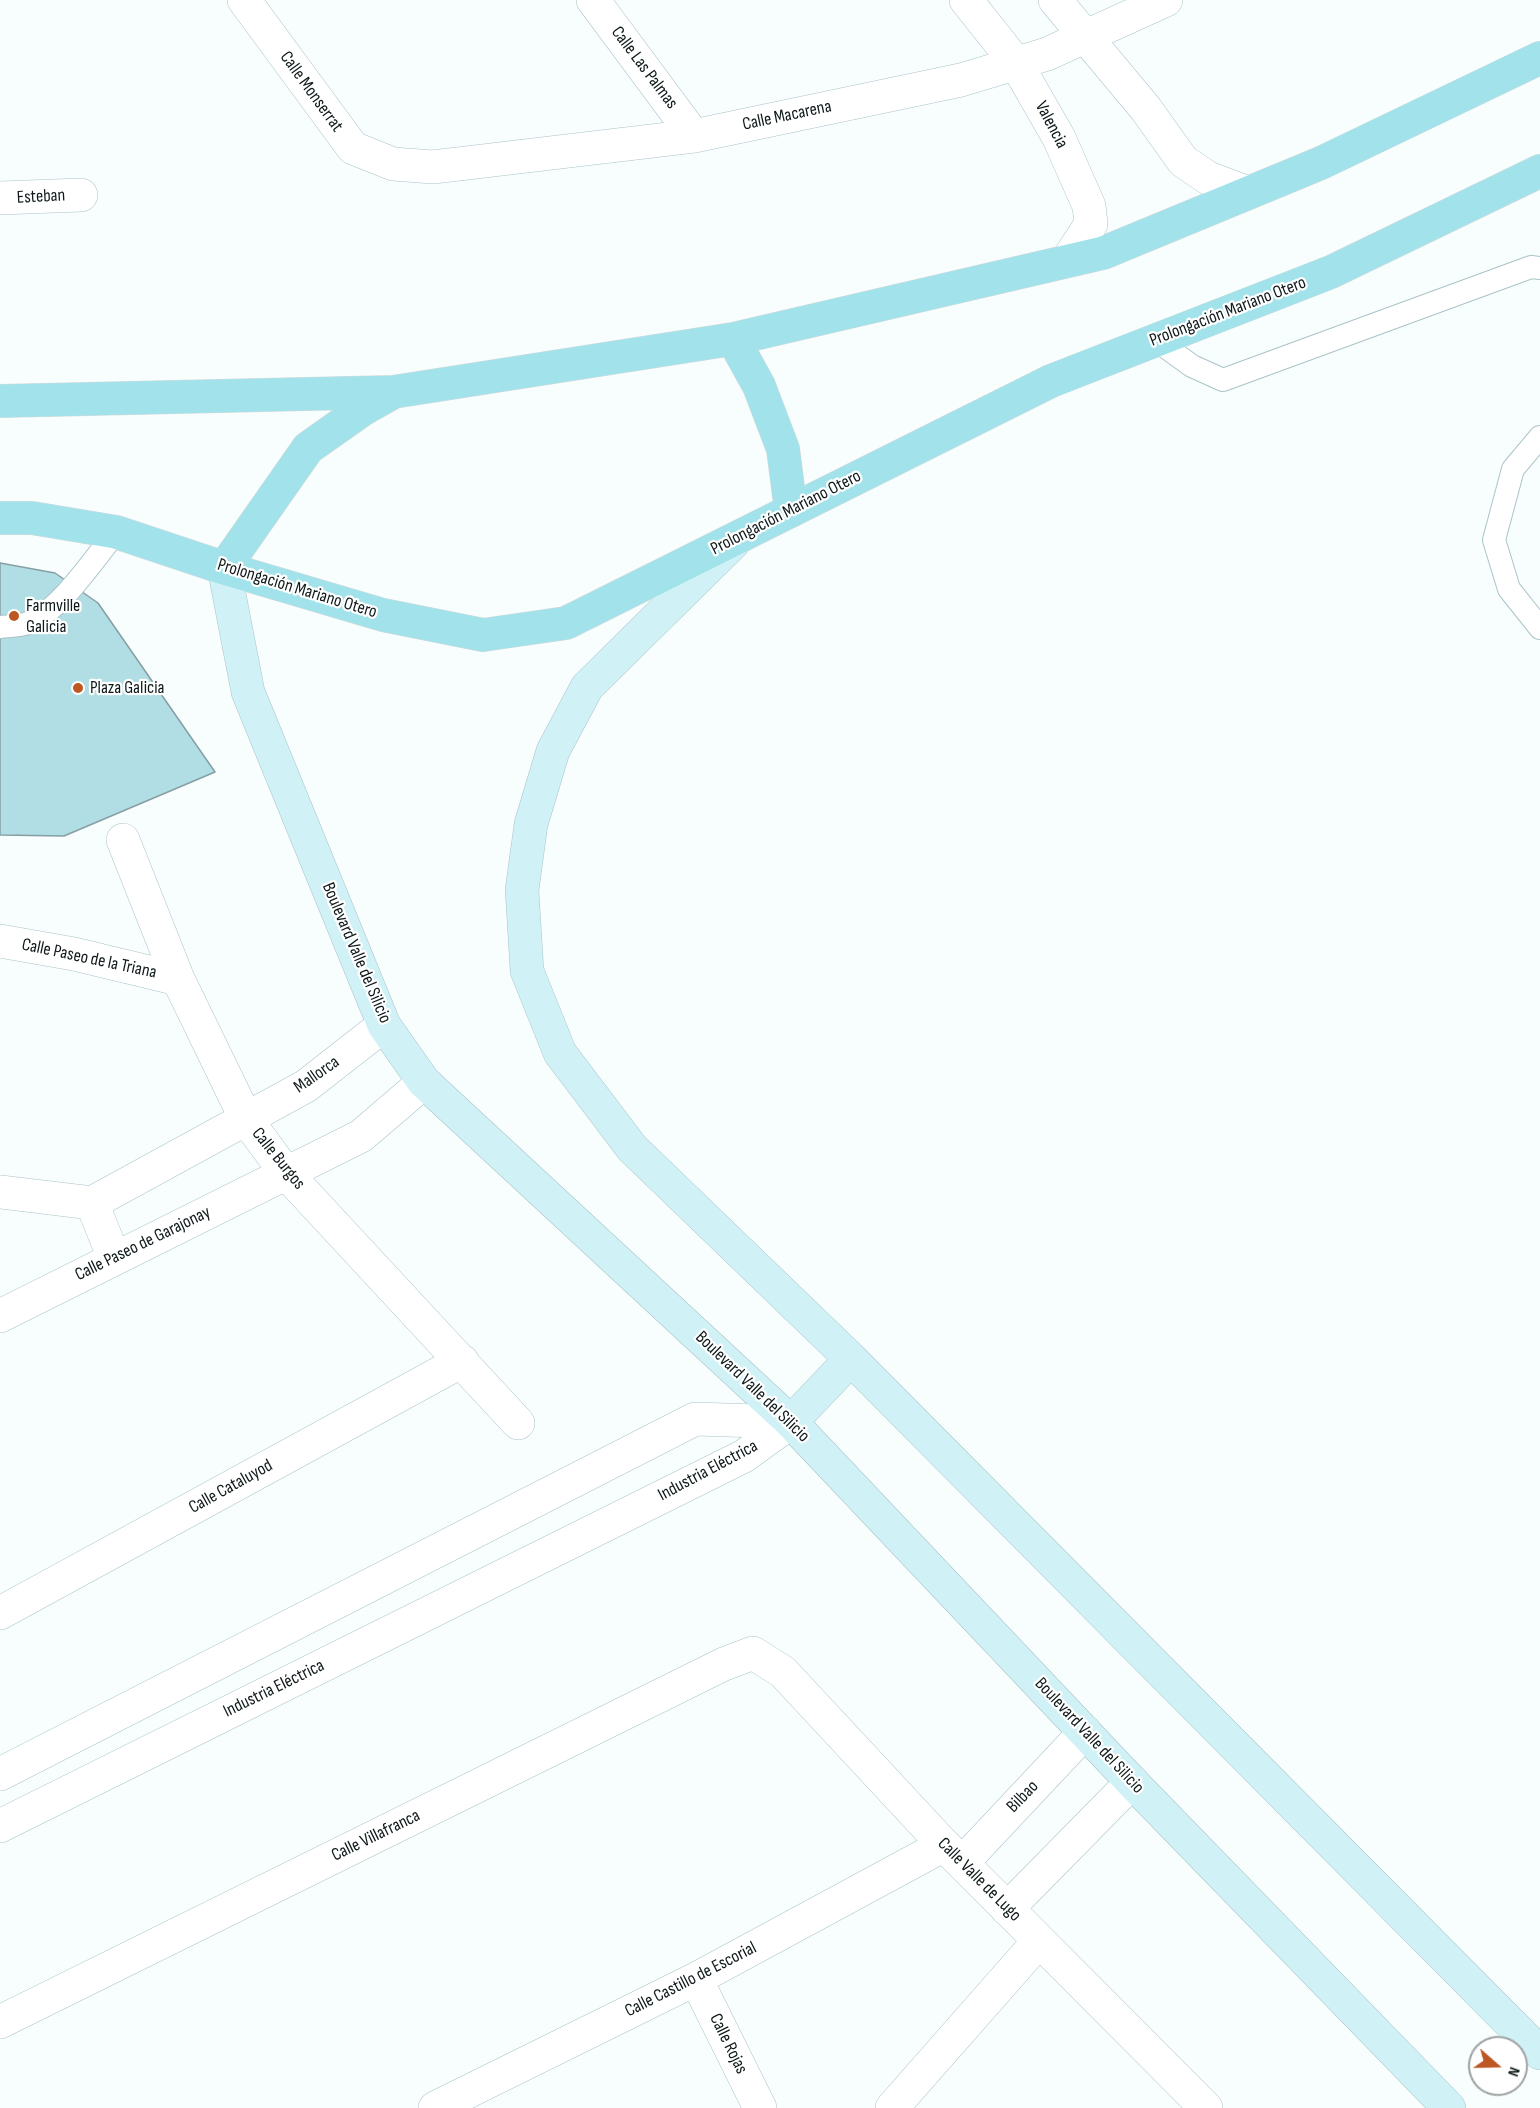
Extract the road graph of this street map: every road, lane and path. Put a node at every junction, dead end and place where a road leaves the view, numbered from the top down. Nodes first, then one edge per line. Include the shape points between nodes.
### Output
1 (244, 0) edge
2 (593, 0) edge
3 (966, 0) edge
4 (1055, 0) edge
5 (1166, 0) edge
6 (1084, 37) junction
7 (1540, 58) edge
8 (1016, 63) junction
9 (694, 136) junction
10 (393, 164) joint
11 (1540, 171) edge
12 (1248, 193) junction
13 (81, 195) dead end
14 (0, 198) edge
15 (1067, 261) junction
16 (1537, 272) edge
17 (733, 339) junction
18 (1156, 340) junction
19 (393, 392) junction
20 (0, 401) edge
21 (1540, 437) edge
22 (791, 511) junction
23 (0, 518) edge
24 (116, 532) junction
25 (741, 536) junction
26 (224, 568) junction
27 (0, 627) edge
28 (1540, 628) edge
29 (123, 840) dead end
30 (0, 941) edge
31 (178, 979) junction
32 (384, 1025) junction
33 (424, 1082) junction
34 (246, 1119) junction
35 (286, 1173) junction
36 (0, 1192) edge
37 (92, 1203) junction
38 (114, 1258) junction
39 (0, 1316) edge
40 (851, 1359) junction
41 (462, 1361) junction
42 (790, 1422) junction
43 (518, 1423) dead end
44 (0, 1613) edge
45 (753, 1653) joint
46 (1085, 1732) junction
47 (0, 1774) edge
48 (1132, 1782) junction
49 (0, 1826) edge
50 (953, 1854) junction
51 (1007, 1909) junction
52 (1039, 1941) junction
53 (696, 1979) junction
54 (0, 2022) edge
55 (1540, 2054) edge
56 (448, 2105) edge
57 (760, 2108) edge
58 (892, 2108) edge
59 (1206, 2108) edge
60 (1449, 2108) edge

1 - 10 street, Calle Monserrat via 352,148
2 - 9 street, Calle Las Palmas
3 - 8 street, Valencia
4 - 6 street
5 - 6 street, Calle Macarena
6 - 8 street, Calle Macarena
6 - 12 street via 1146,109 1183,160 1208,178
7 - 12 main road via 1322,163
8 - 9 street, Calle Macarena via 961,80
8 - 15 street, Valencia via 1059,138 1089,206 1091,224
9 - 10 street, Calle Macarena via 433,167
11 - 18 main road, Prolongación Mariano Otero via 1331,272
12 - 15 main road via 1103,252
13 - 14 street, Esteban
15 - 17 main road
16 - 18 lane via 1223,380 1192,366
17 - 19 main road
17 - 22 main road via 759,386 783,449
18 - 22 main road, Prolongación Mariano Otero via 1051,381
19 - 20 main road
19 - 26 main road via 308,448
21 - 28 lane via 1513,469 1494,540 1509,589
22 - 25 main road, Prolongación Mariano Otero
23 - 24 main road, Prolongación Mariano Otero via 32,518
24 - 26 main road, Prolongación Mariano Otero
24 - 27 lane via 46,613 27,624
25 - 26 main road, Prolongación Mariano Otero via 566,623 483,635 383,615
25 - 40 main road via 586,687 553,751 531,824 522,890 527,971 560,1053 632,1148
26 - 32 main road, Boulevard Valle del Silicio via 248,692
29 - 31 street, Calle Burgos
30 - 31 street, Calle Paseo de la Triana
31 - 34 street, Calle Burgos
32 - 33 main road, Boulevard Valle del Silicio
32 - 34 street, Mallorca via 306,1086
33 - 35 street via 361,1136
33 - 42 main road, Boulevard Valle del Silicio
34 - 35 street, Calle Burgos
34 - 37 street
35 - 38 street, Calle Paseo de Garajonay
35 - 41 street, Calle Burgos
36 - 37 street
37 - 38 street
38 - 39 street, Calle Paseo de Garajonay
40 - 42 main road
40 - 55 main road
41 - 43 street, Calle Burgos
41 - 44 street, Calle Cataluyod
42 - 46 main road, Boulevard Valle del Silicio
42 - 47 street, Industria Eléctrica via 695,1419
42 - 49 street, Industria Eléctrica via 744,1456
45 - 50 street, Calle Valle de Lugo via 783,1672
45 - 54 street, Calle Villafranca
46 - 48 main road, Boulevard Valle del Silicio
46 - 50 street, Bilbao
48 - 51 street
48 - 60 main road, Boulevard Valle del Silicio
50 - 51 street, Calle Valle de Lugo
50 - 53 street, Calle Castillo de Escorial
51 - 52 street, Calle Valle de Lugo
52 - 58 street
52 - 59 street, Calle Valle de Lugo
53 - 56 street, Calle Castillo de Escorial
53 - 57 street, Calle Rojas

